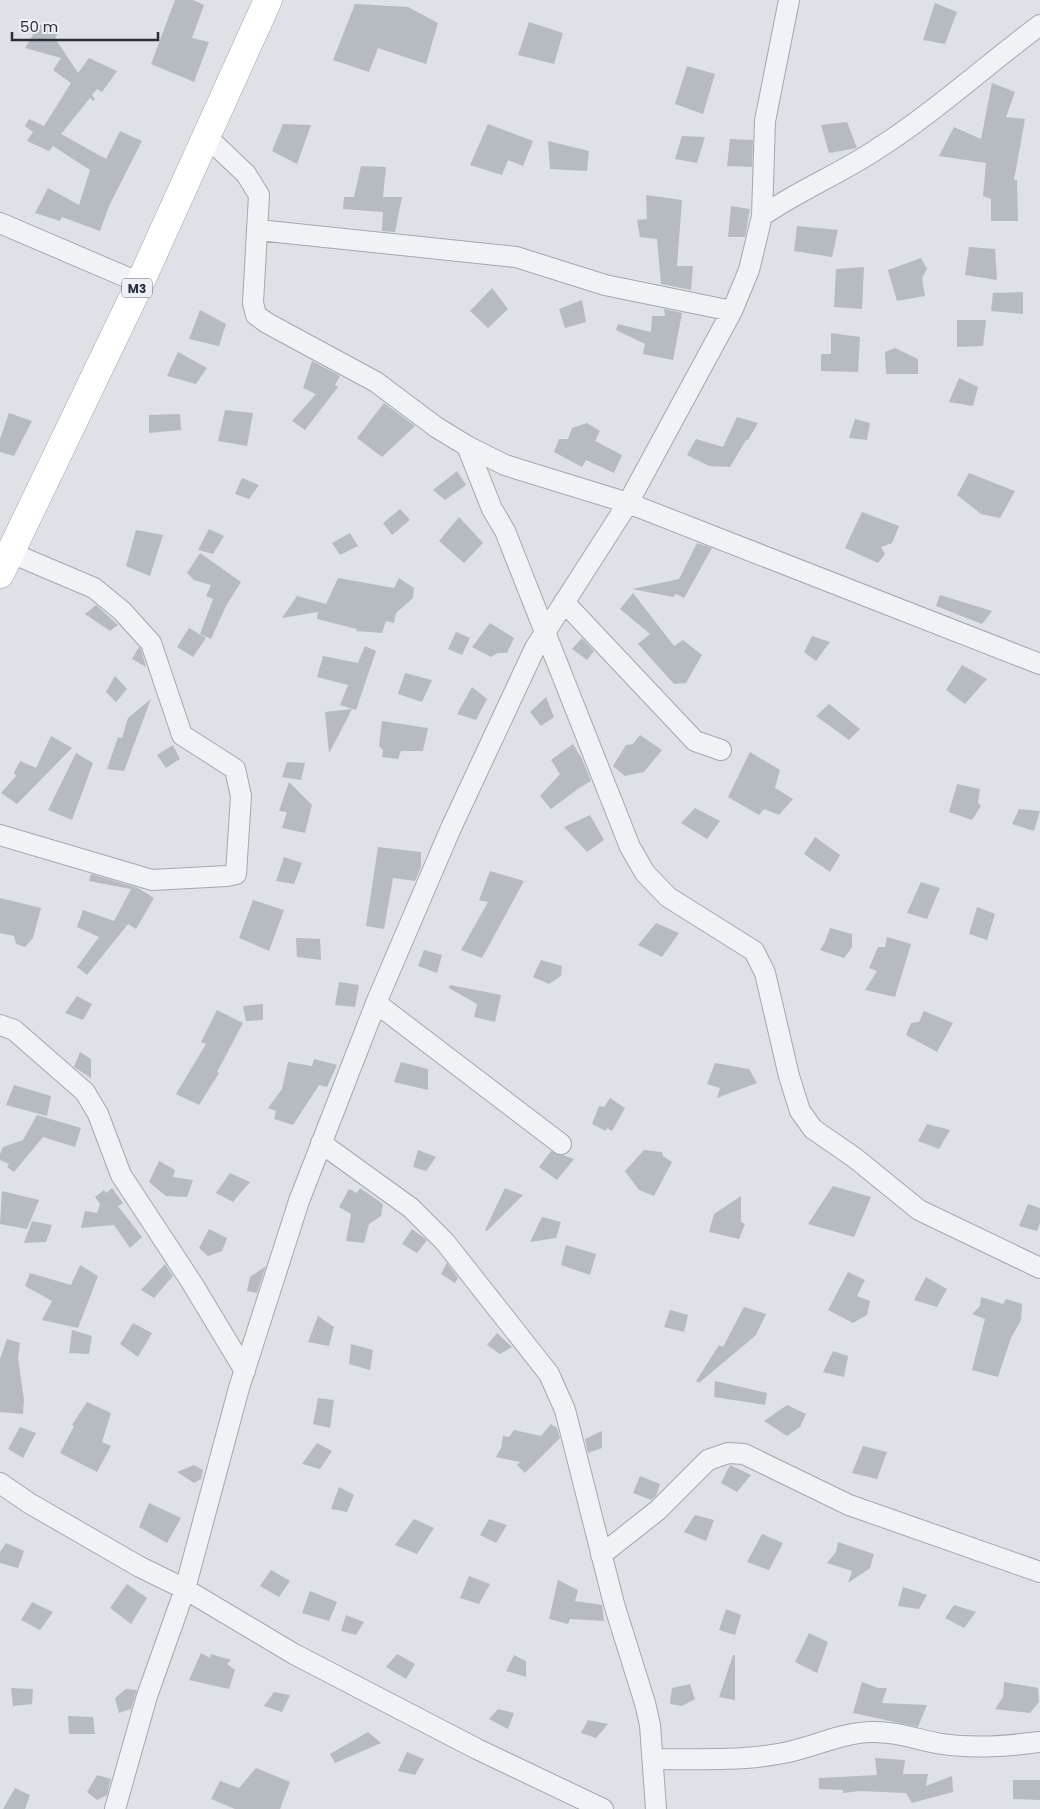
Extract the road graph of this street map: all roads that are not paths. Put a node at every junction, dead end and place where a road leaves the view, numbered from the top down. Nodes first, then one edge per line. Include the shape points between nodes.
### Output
1 (268, 0) edge
2 (788, 0) edge
3 (1040, 24) edge
4 (207, 138) junction
5 (762, 216) junction
6 (0, 224) edge
7 (258, 230) junction
8 (140, 283) junction
9 (732, 311) junction
10 (466, 446) junction
11 (628, 503) junction
12 (5, 563) edge
13 (564, 602) junction
14 (546, 630) junction
15 (1040, 664) edge
16 (721, 750) dead end
17 (0, 835) edge
18 (376, 1003) junction
19 (0, 1025) edge
20 (321, 1143) junction
21 (561, 1144) dead end
22 (1040, 1268) edge
23 (244, 1371) junction
24 (0, 1483) edge
25 (602, 1554) junction
26 (1040, 1572) edge
27 (185, 1590) junction
28 (1040, 1742) edge
29 (653, 1759) junction
30 (115, 1809) edge
31 (603, 1809) edge
32 (656, 1809) edge

1 - 4 main road, M3
2 - 5 street via 765,121
3 - 5 street via 949,98 876,150
4 - 7 street via 246,174 259,195
4 - 8 main road, M3
5 - 9 street via 750,270
6 - 8 street
7 - 9 street via 516,257 605,286
7 - 10 street via 256,315 376,382
8 - 12 main road, M3
9 - 11 street
10 - 11 street via 506,465
10 - 14 street
11 - 13 street
11 - 15 street
12 - 17 street via 94,588 122,611 151,643 182,735 235,769 241,796 236,874 227,876 152,880
13 - 14 street
13 - 16 street via 695,741
14 - 18 street via 451,828
14 - 22 street via 617,817 646,874 668,897 754,951 765,973 800,1111 813,1129 855,1158 918,1210
18 - 20 street
18 - 21 street
19 - 23 street via 14,1030 85,1092 98,1114 121,1175 192,1283
20 - 23 street
20 - 25 street via 411,1208 445,1242 548,1374 565,1410
23 - 27 street
24 - 27 street via 29,1503
25 - 26 street via 658,1510 708,1460 728,1453 744,1454 849,1506
25 - 29 street via 645,1702
27 - 30 street via 147,1696
27 - 31 street via 294,1654 477,1749
28 - 29 street via 997,1748 942,1744 897,1733 870,1732 836,1737 779,1754
29 - 32 street

